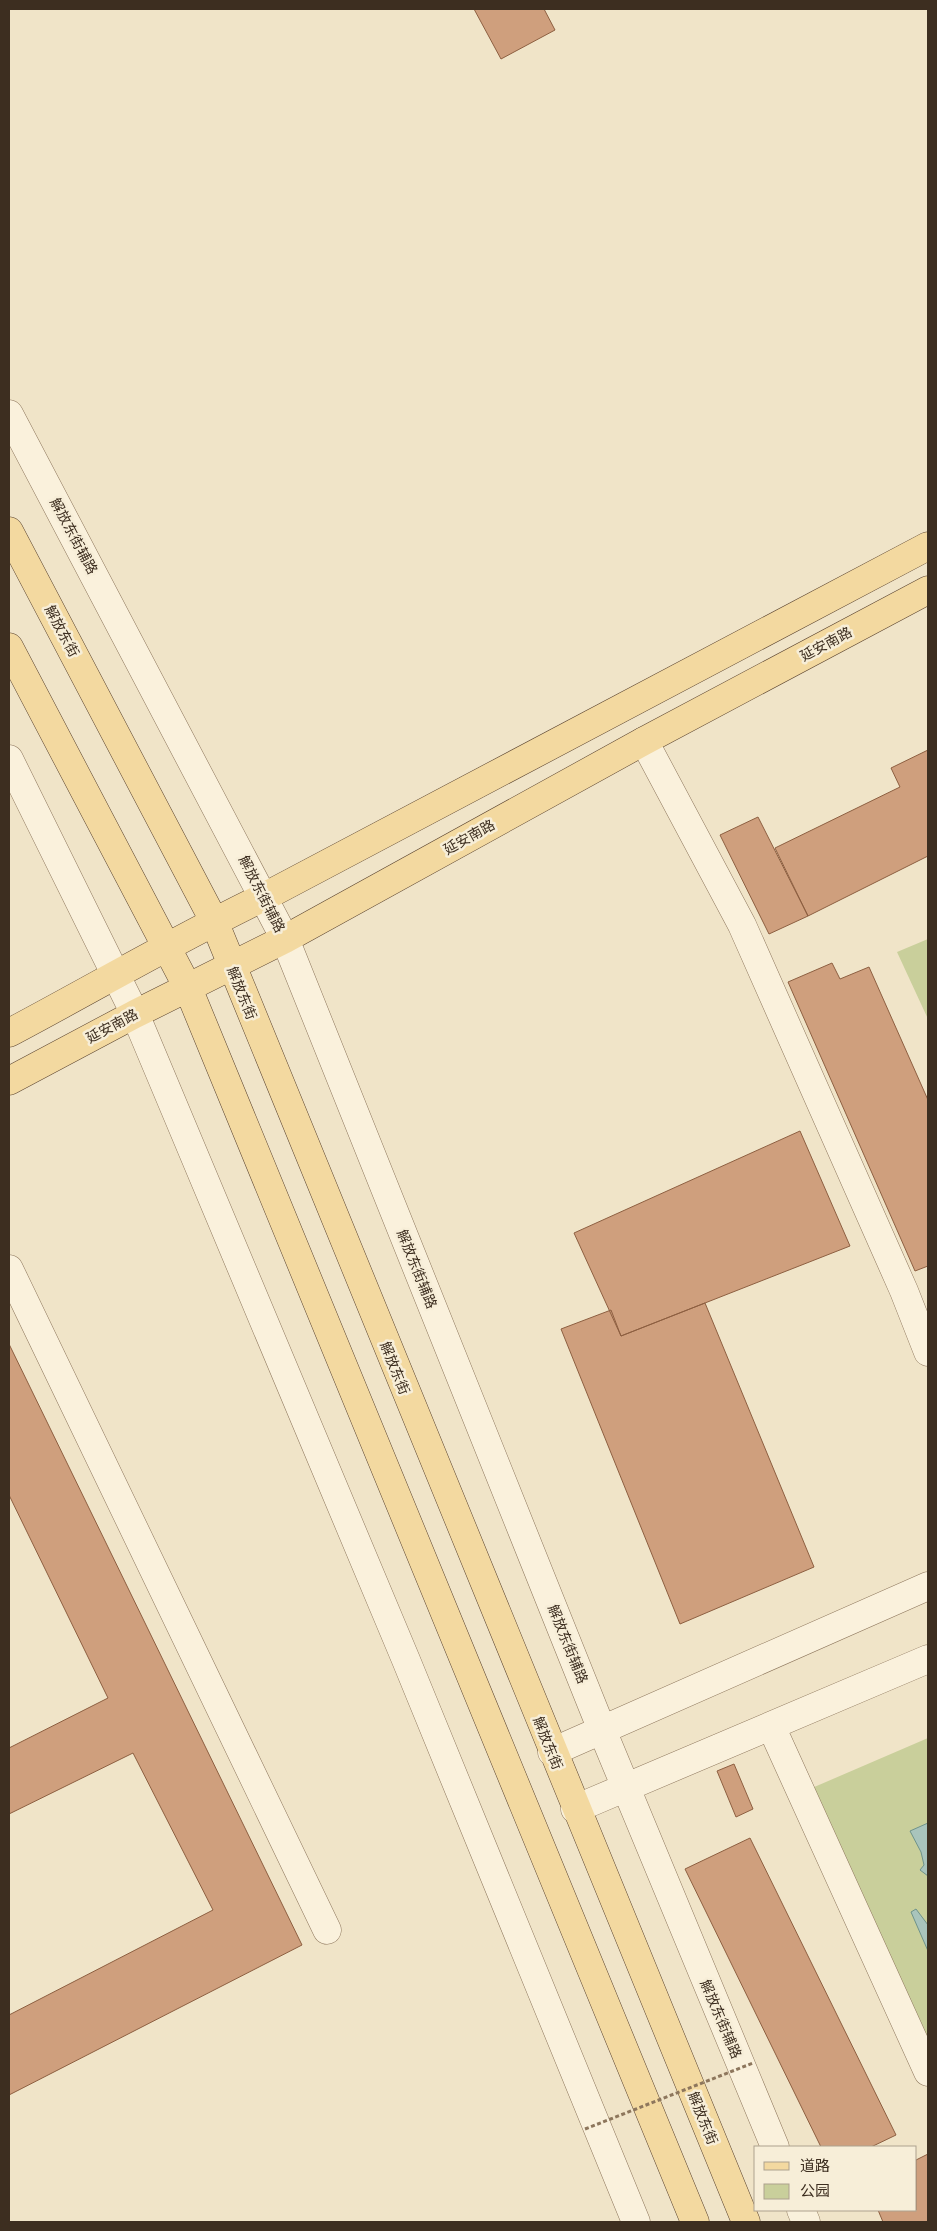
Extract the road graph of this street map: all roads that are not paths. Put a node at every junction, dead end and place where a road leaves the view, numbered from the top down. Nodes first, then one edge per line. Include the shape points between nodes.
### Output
1 (9, 414) edge
2 (9, 531) edge
3 (928, 546) edge
4 (928, 590) edge
5 (9, 646) edge
6 (644, 741) junction
7 (9, 759) edge
8 (264, 897) junction
9 (214, 921) junction
10 (285, 939) junction
11 (167, 946) junction
12 (232, 967) junction
13 (116, 977) junction
14 (188, 988) junction
15 (135, 1014) junction
16 (9, 1034) edge
17 (9, 1081) edge
18 (9, 1270) edge
19 (928, 1352) edge
20 (928, 1586) edge
21 (928, 1659) edge
22 (771, 1726) junction
23 (602, 1730) junction
24 (552, 1752) junction
25 (626, 1787) junction
26 (575, 1809) junction
27 (327, 1930) dead end
28 (928, 2072) edge
29 (775, 2146) edge
30 (636, 2222) edge
31 (695, 2222) edge
32 (746, 2222) edge

1 - 8 street, 解放东街辅路
2 - 9 main road, 解放东街
3 - 8 main road
4 - 6 main road, 延安南路
5 - 11 main road
6 - 10 main road, 延安南路
6 - 19 street via 742,925
7 - 13 street
8 - 9 main road
8 - 10 street, 解放东街辅路
9 - 11 main road
9 - 12 main road, 解放东街
10 - 12 main road, 延安南路
10 - 23 street, 解放东街辅路
11 - 13 main road
11 - 14 main road
12 - 14 main road, 延安南路
12 - 24 main road, 解放东街
13 - 15 street
13 - 16 main road
14 - 15 main road, 延安南路
14 - 31 main road
15 - 17 main road, 延安南路
15 - 30 street via 406,1660
18 - 27 street
20 - 23 street
21 - 22 street
22 - 25 street
22 - 28 street
23 - 24 street
23 - 25 street, 解放东街辅路
24 - 26 main road, 解放东街
25 - 26 street
25 - 29 street, 解放东街辅路
26 - 32 main road, 解放东街

